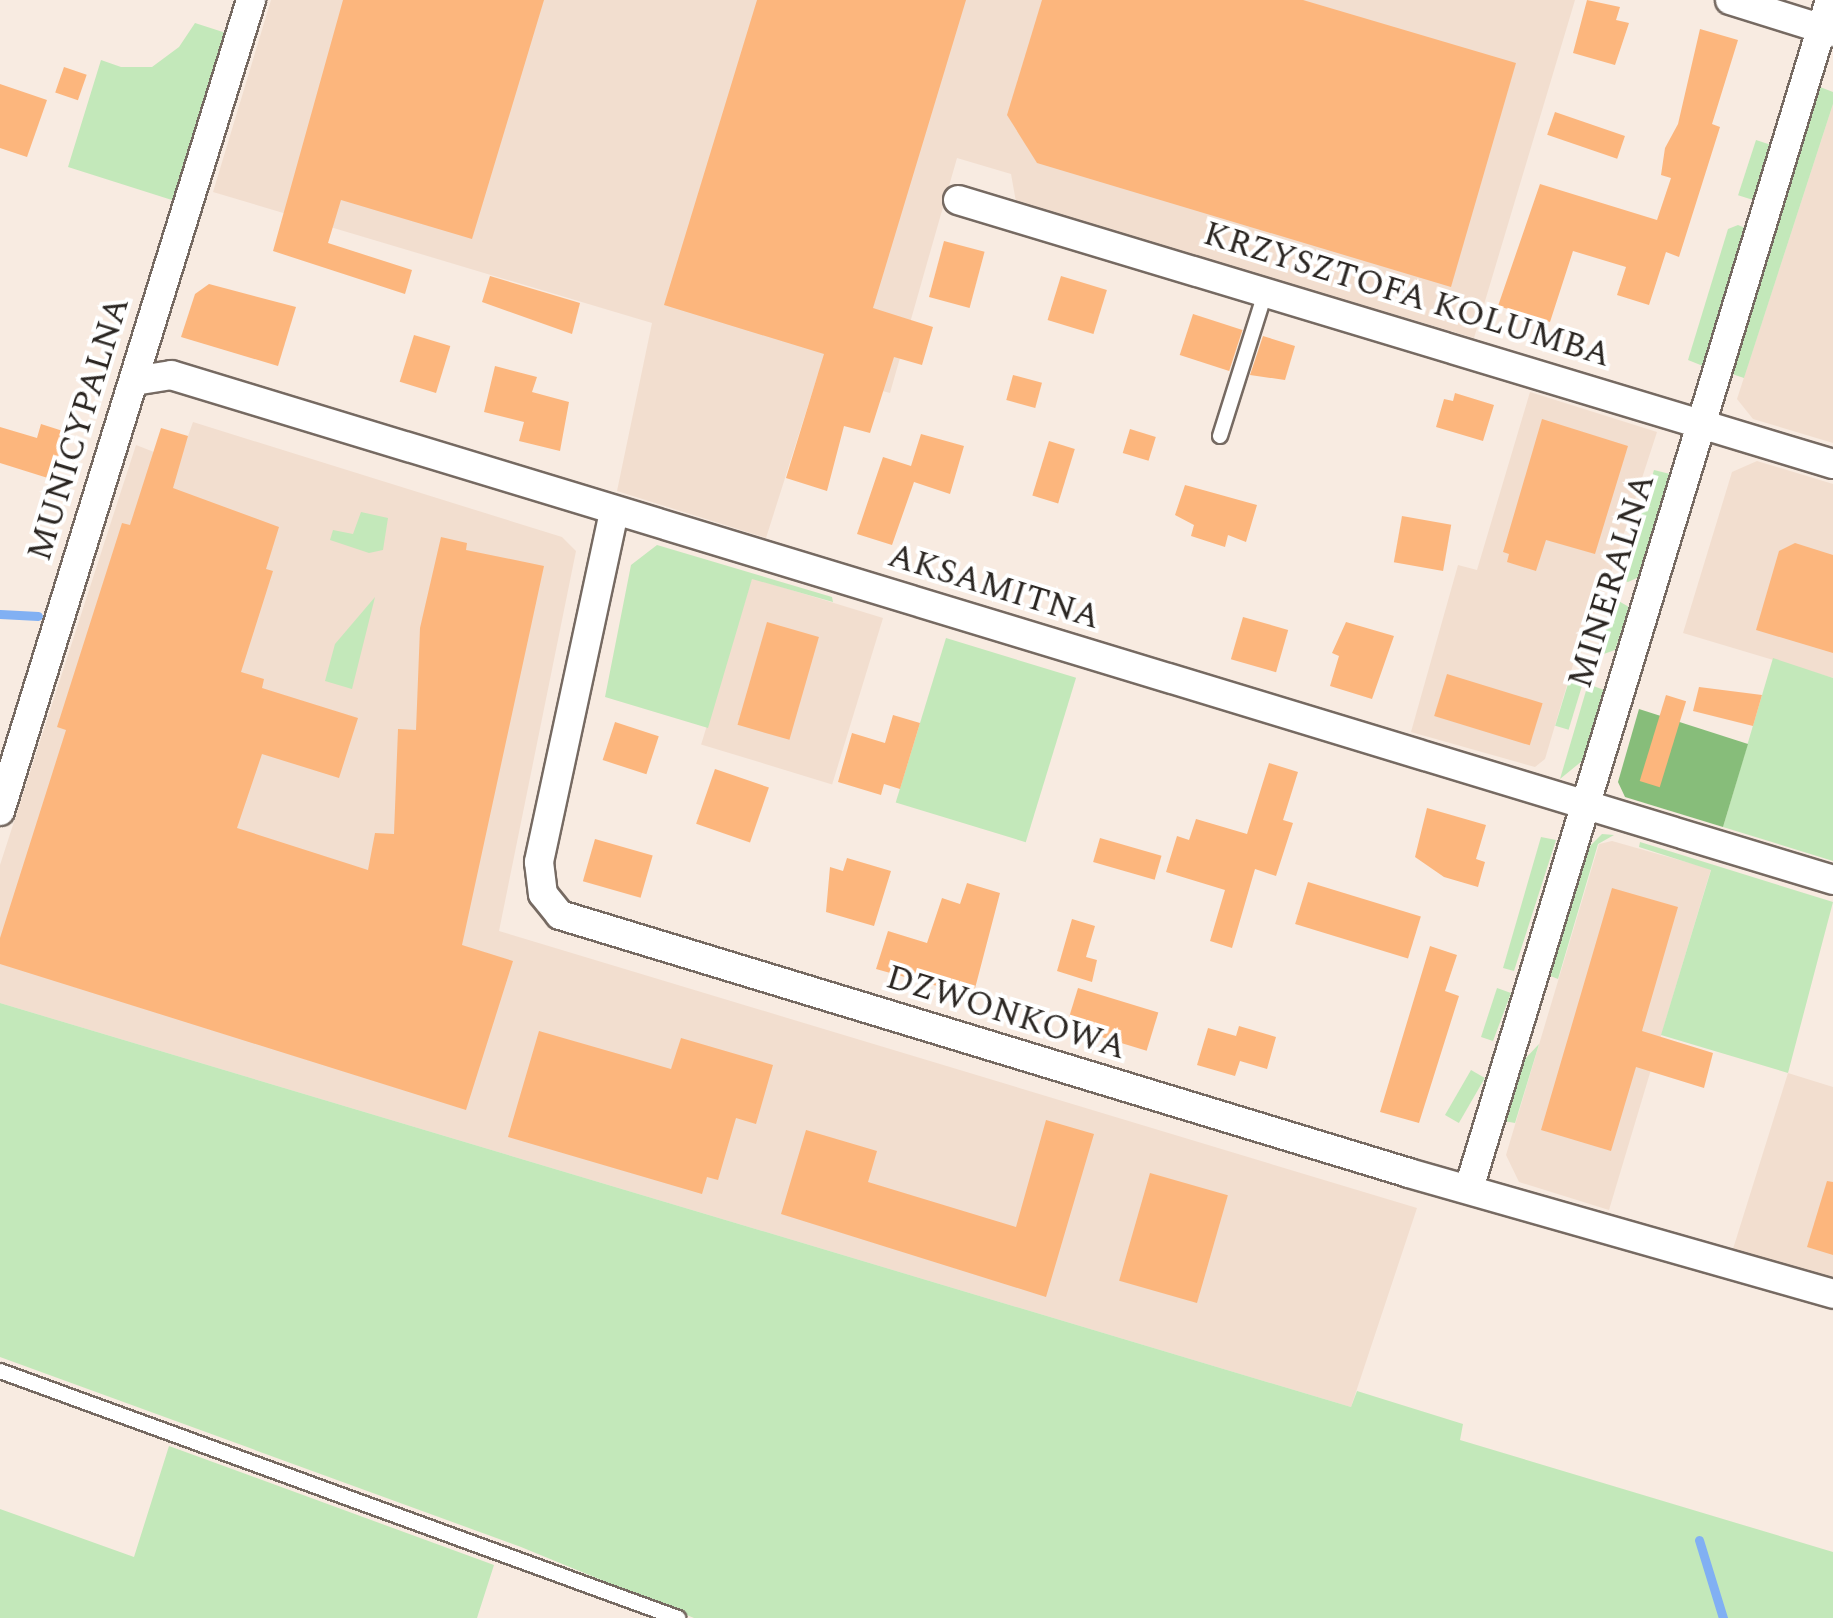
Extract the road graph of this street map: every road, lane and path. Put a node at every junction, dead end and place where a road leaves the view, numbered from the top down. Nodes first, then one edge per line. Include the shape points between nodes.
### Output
1 (251, 0) edge
2 (1730, 0) edge
3 (1830, 0) edge
4 (1827, 30) edge
5 (958, 200) dead end
6 (1266, 293) junction
7 (134, 381) junction
8 (1700, 424) junction
9 (1220, 436) dead end
10 (1833, 464) edge
11 (614, 512) junction
12 (1584, 804) junction
13 (0, 811) edge
14 (1833, 880) edge
15 (1470, 1185) junction
16 (1833, 1294) edge
17 (0, 1371) edge
18 (678, 1618) edge

1 - 7 street, MUNICYPALNA
2 - 4 street
3 - 4 street, MINERALNA
4 - 8 street, MINERALNA
5 - 6 street, KRZYSZTOFA KOLUMBA
6 - 8 street, KRZYSZTOFA KOLUMBA
6 - 9 lane
7 - 11 street, AKSAMITNA via 170,375
7 - 13 street, MUNICYPALNA
8 - 10 street, KRZYSZTOFA KOLUMBA
8 - 12 street, MINERALNA
11 - 12 street, AKSAMITNA
11 - 15 street, DZWONKOWA via 540,862 543,894 560,915 1410,1173
12 - 14 street, AKSAMITNA
12 - 15 street, MINERALNA
15 - 16 street, DZWONKOWA
17 - 18 lane

